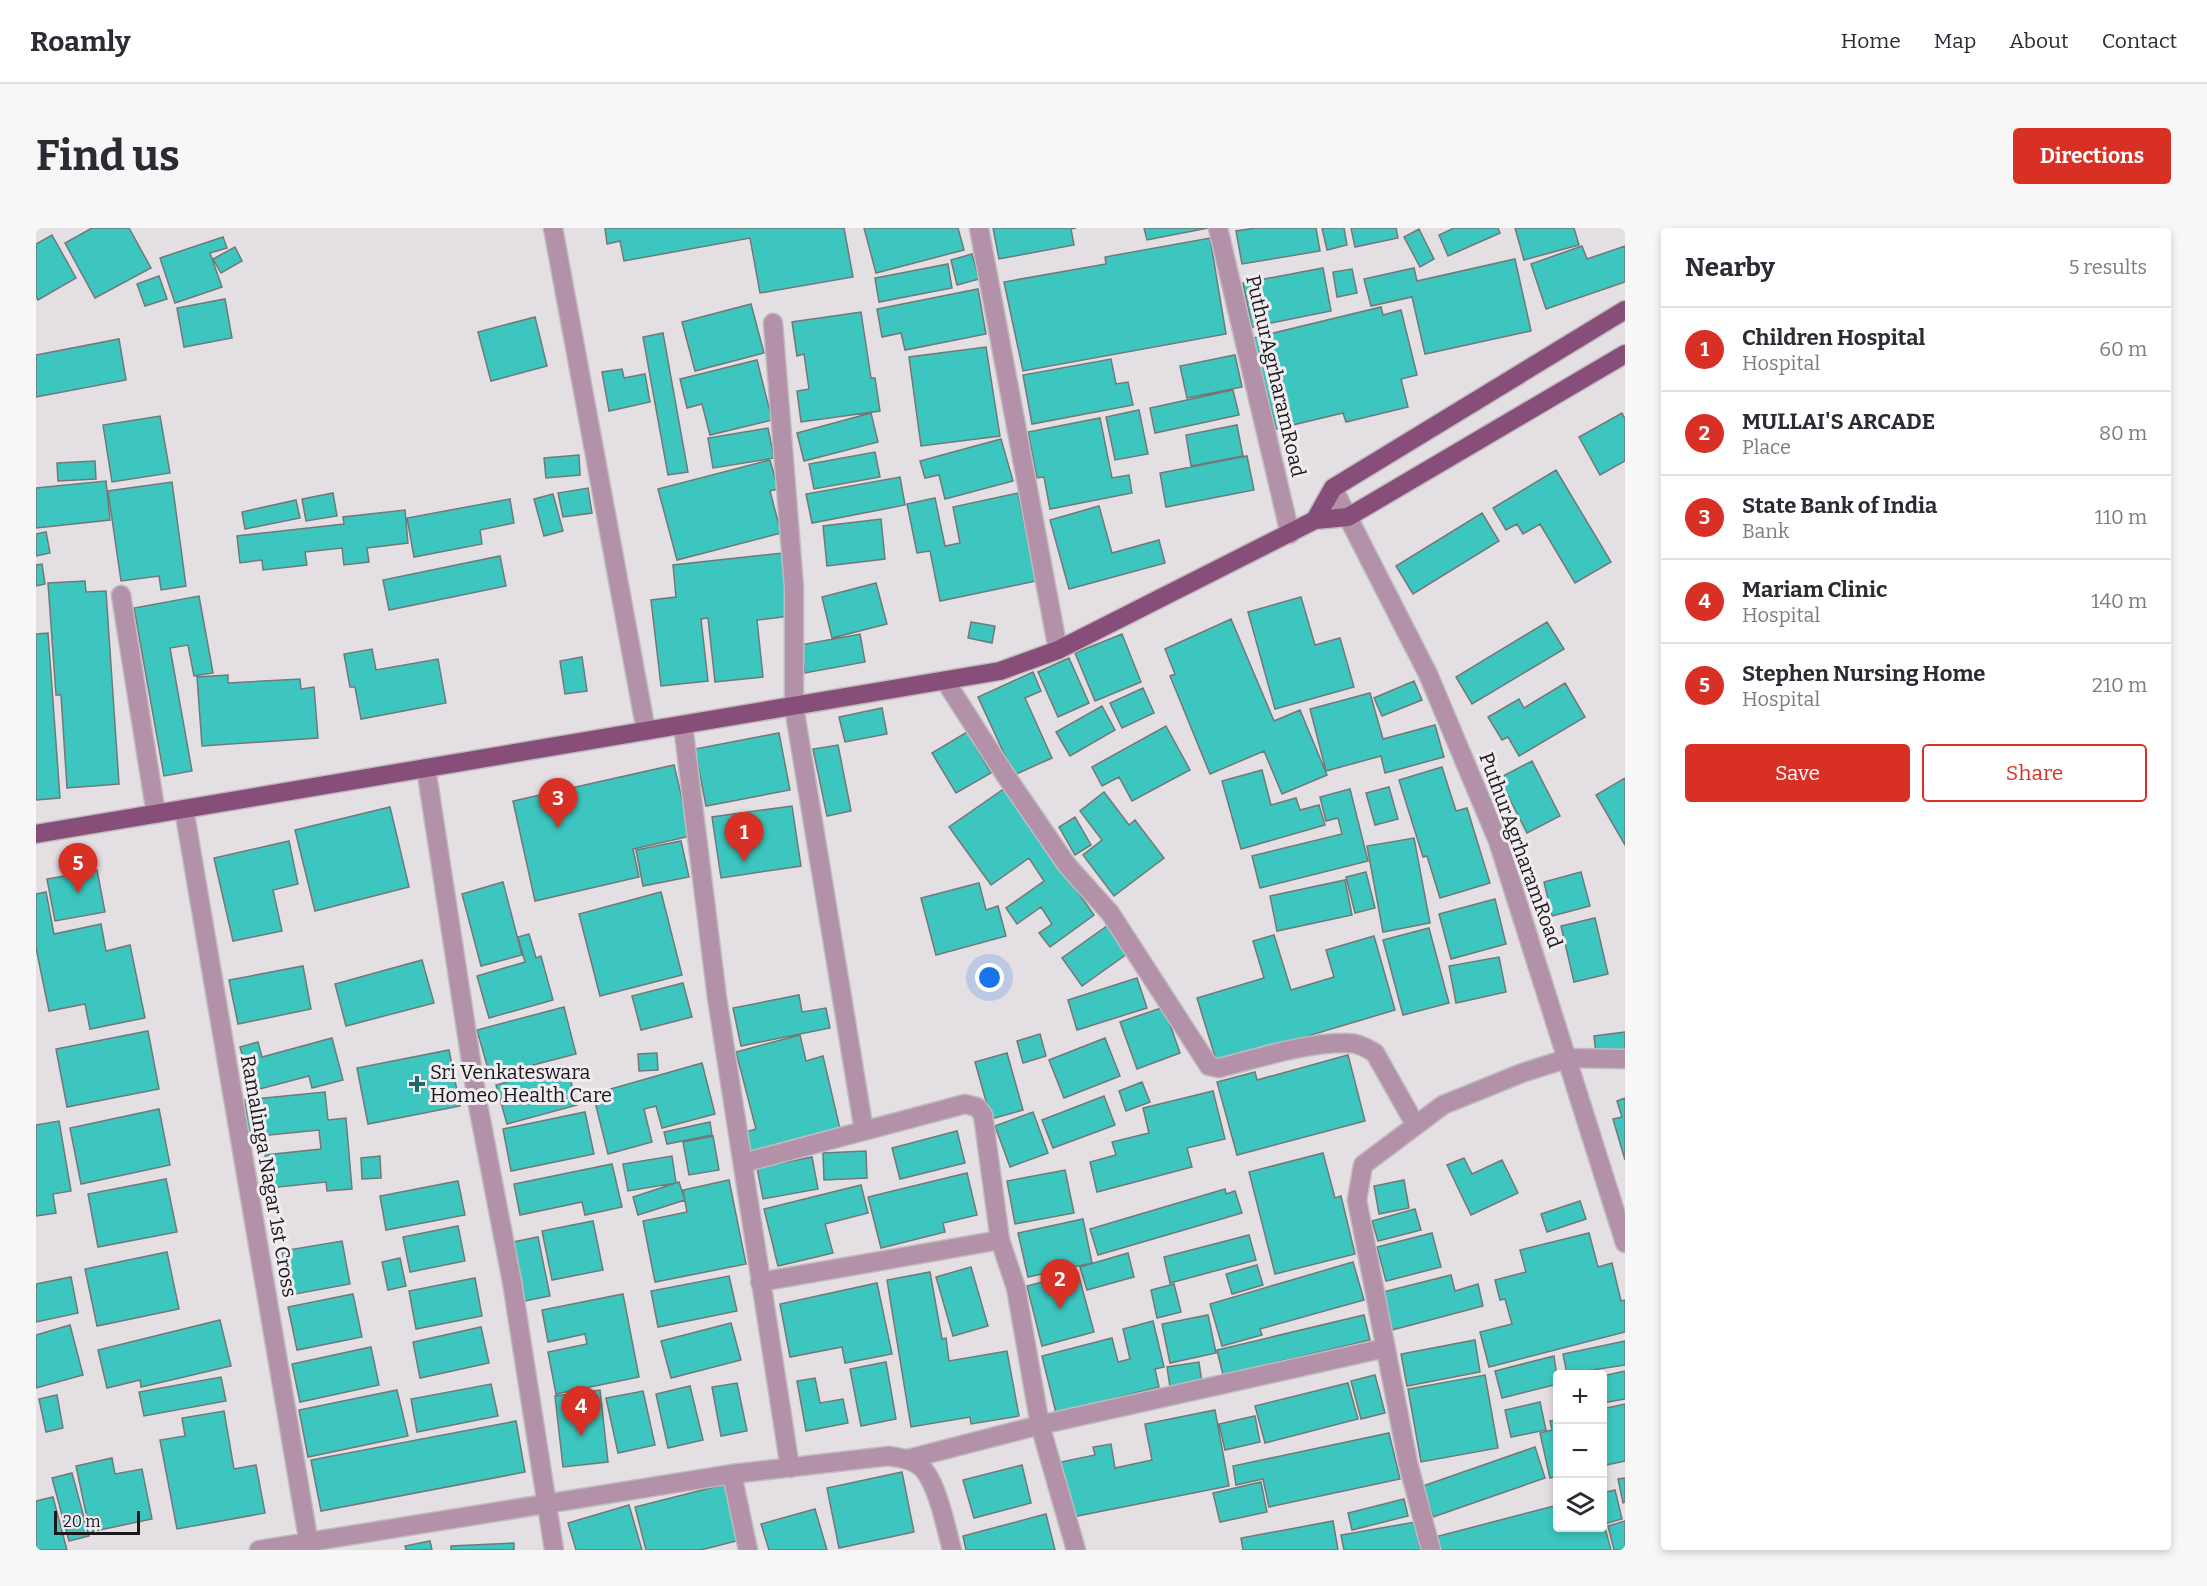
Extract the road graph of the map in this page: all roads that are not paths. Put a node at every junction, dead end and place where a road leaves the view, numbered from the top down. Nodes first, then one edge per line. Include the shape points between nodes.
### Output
1 (553, 228) edge
2 (979, 228) edge
3 (1218, 228) edge
4 (1625, 310) edge
5 (774, 322) dead end
6 (1625, 354) edge
7 (1334, 488) junction
8 (1348, 517) junction
9 (1315, 520) junction
10 (1290, 534) junction
11 (121, 595) dead end
12 (1058, 650) junction
13 (946, 682) junction
14 (794, 707) junction
15 (683, 725) junction
16 (646, 731) junction
17 (426, 768) junction
18 (184, 809) junction
19 (156, 814) junction
20 (36, 834) edge
21 (1569, 1058) junction
22 (1625, 1059) edge
23 (1415, 1124) junction
24 (864, 1131) junction
25 (743, 1163) junction
26 (1000, 1240) junction
27 (1625, 1243) edge
28 (760, 1282) junction
29 (1385, 1348) junction
30 (1040, 1425) junction
31 (909, 1460) junction
32 (790, 1468) junction
33 (732, 1474) junction
34 (548, 1503) junction
35 (310, 1546) edge
36 (259, 1550) edge
37 (554, 1550) edge
38 (747, 1550) edge
39 (952, 1550) edge
40 (1076, 1550) edge
41 (1431, 1550) edge

1 - 16 street
2 - 12 street
3 - 10 street, PuthurAgrharamRoad
4 - 7 main road
5 - 14 street via 794,588
6 - 8 main road
7 - 8 street, PuthurAgrharamRoad
7 - 9 main road
8 - 9 main road
8 - 21 street, PuthurAgrharamRoad via 1428,674 1498,841
9 - 10 main road
10 - 12 main road
11 - 19 street
12 - 13 main road via 1000,670
13 - 14 main road
13 - 23 street via 1067,865 1110,913 1209,1066 1219,1068 1309,1047 1350,1042 1375,1053
14 - 15 main road
14 - 24 street
15 - 16 main road
15 - 25 street via 717,998
16 - 17 main road
17 - 18 main road
17 - 34 street via 477,1100
18 - 19 main road
18 - 35 street, Ramalinga Nagar 1st Cross
19 - 20 main road
21 - 22 street
21 - 23 street via 1443,1105
21 - 27 street, PuthurAgrharamRoad
23 - 29 street via 1363,1165 1357,1200
24 - 25 street
24 - 26 street via 965,1104 977,1107 983,1115
25 - 28 street
26 - 28 street
26 - 30 street via 1016,1288
28 - 32 street
29 - 30 street
29 - 41 street via 1408,1463
30 - 31 street
30 - 40 street
31 - 32 street via 869,1457
31 - 39 street via 924,1470
32 - 33 street
33 - 34 street
33 - 38 street
34 - 35 street
34 - 37 street
35 - 36 street

